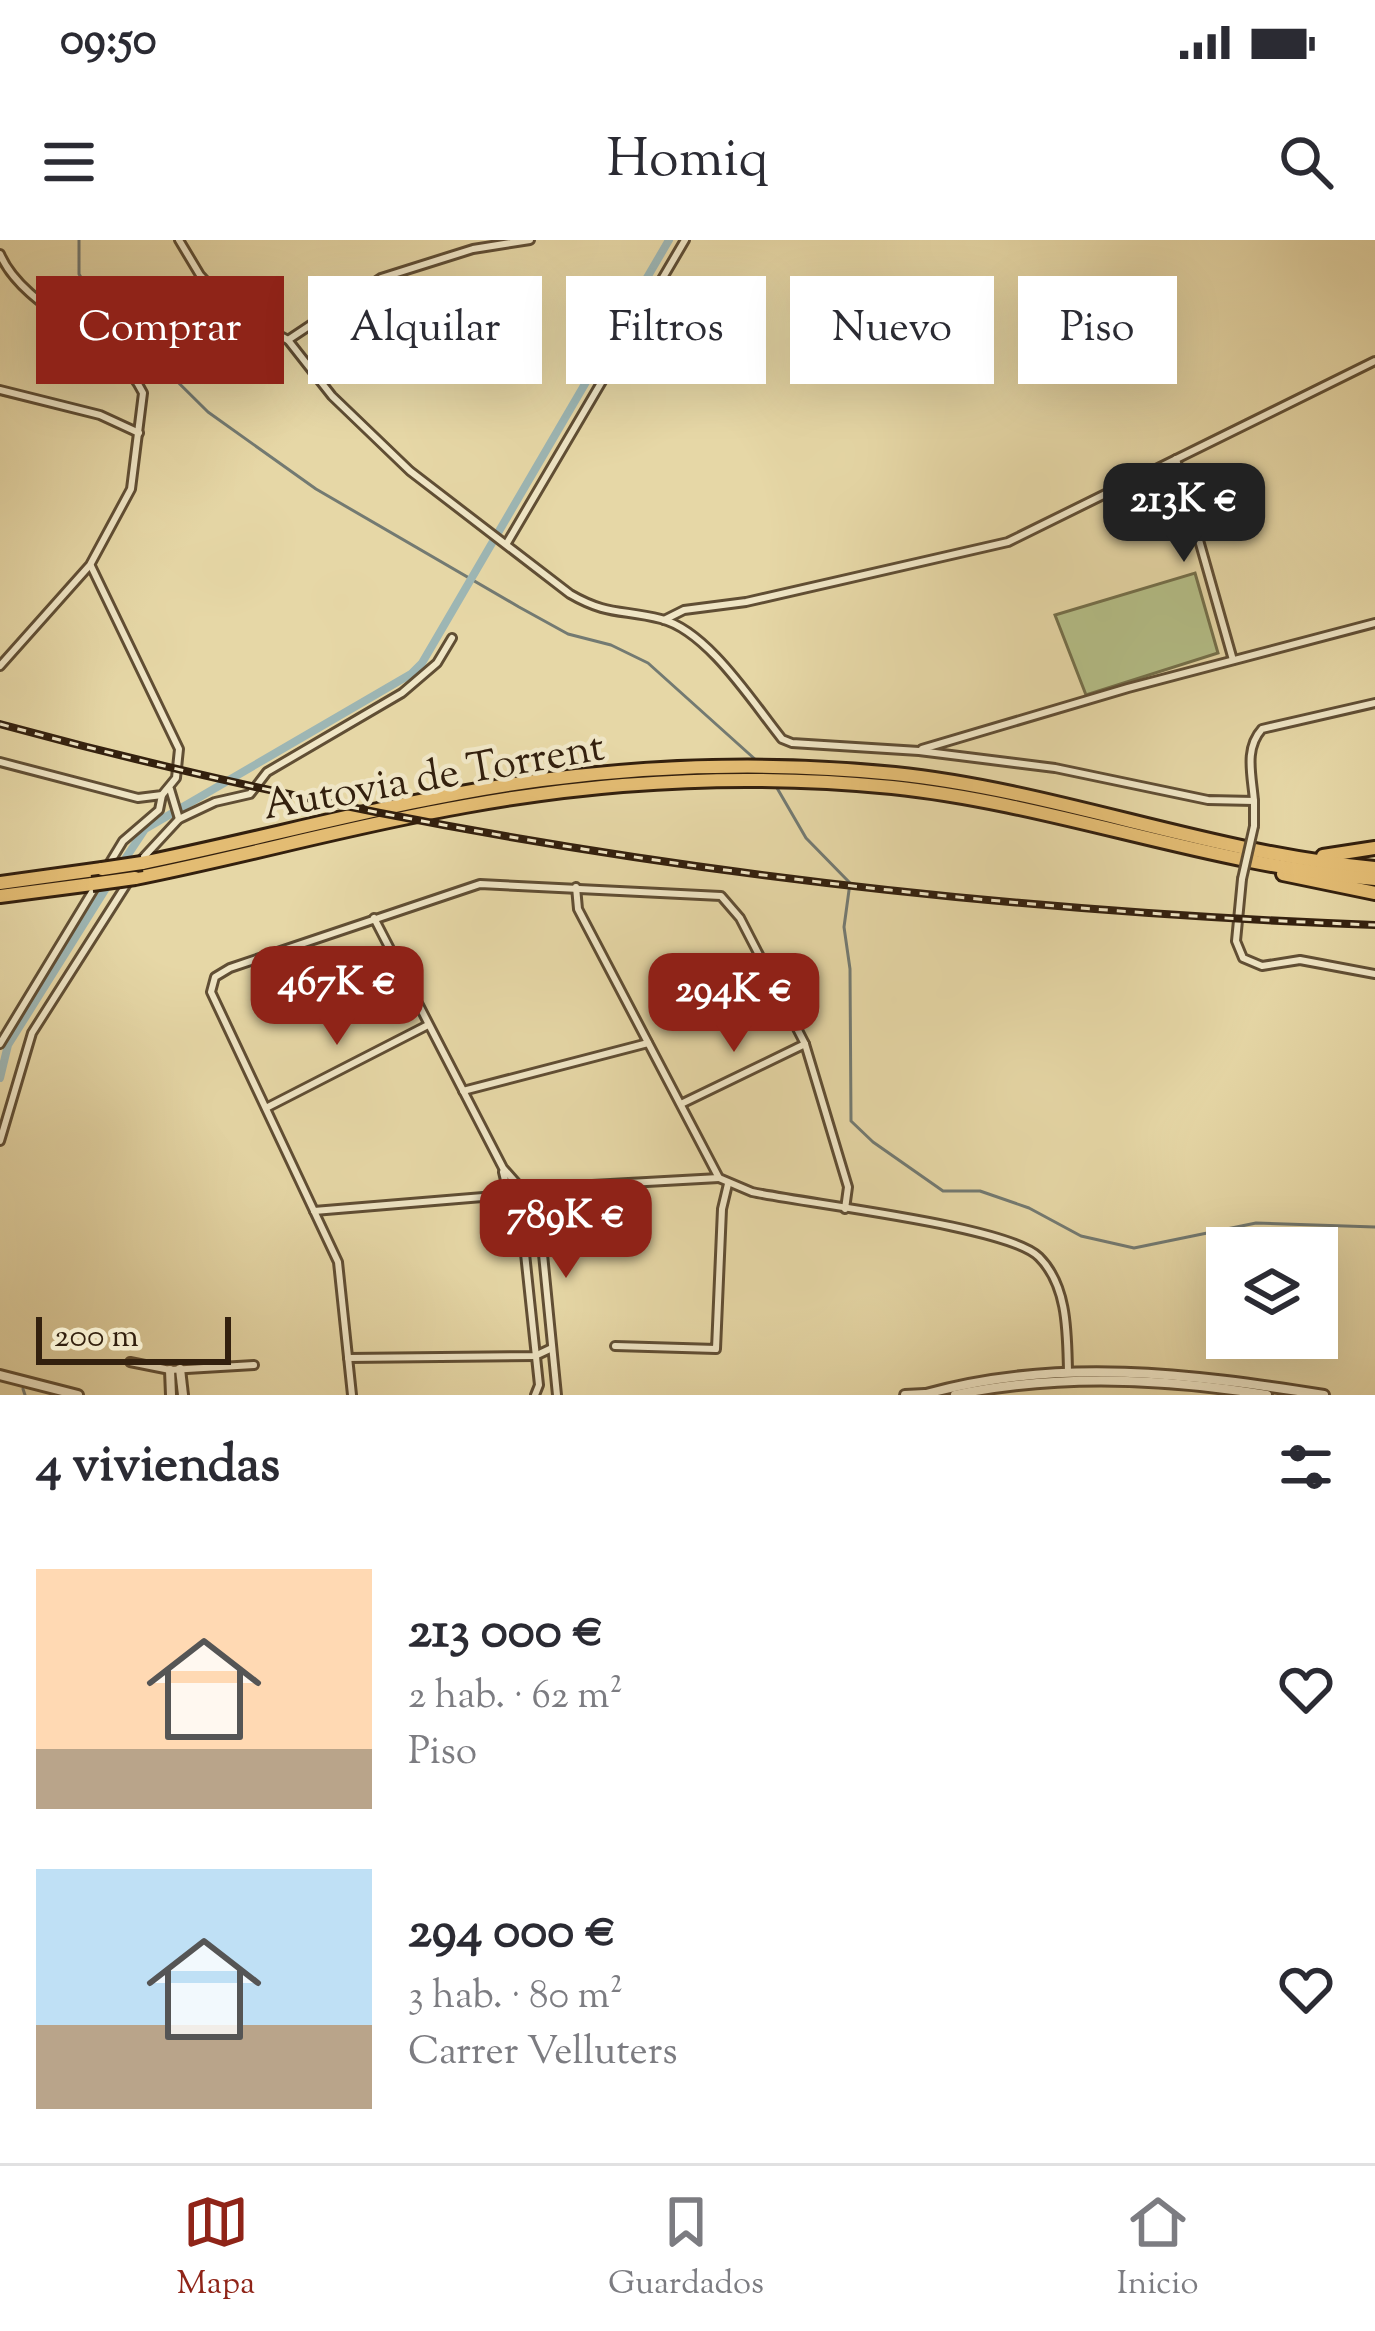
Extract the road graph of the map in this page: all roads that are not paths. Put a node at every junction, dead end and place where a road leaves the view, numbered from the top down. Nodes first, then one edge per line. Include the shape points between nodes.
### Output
1 (178, 240) edge
2 (530, 240) edge
3 (685, 240) edge
4 (0, 254) edge
5 (288, 340) junction
6 (1375, 361) edge
7 (0, 390) edge
8 (139, 433) junction
9 (1176, 459) junction
10 (504, 540) junction
11 (90, 565) junction
12 (664, 620) junction
13 (1375, 623) edge
14 (452, 638) dead end
15 (1233, 660) junction
16 (0, 666) edge
17 (1375, 703) edge
18 (919, 751) junction
19 (0, 762) edge
20 (727, 773) junction
21 (800, 774) junction
22 (964, 784) junction
23 (170, 788) junction
24 (162, 795) junction
25 (1254, 801) junction
26 (1032, 810) junction
27 (179, 819) junction
28 (1375, 848) edge
29 (1375, 868) edge
30 (1375, 879) edge
31 (0, 883) edge
32 (576, 887) junction
33 (1375, 893) edge
34 (0, 896) edge
35 (374, 918) junction
36 (1375, 974) edge
37 (428, 1024) junction
38 (648, 1042) junction
39 (805, 1043) junction
40 (0, 1044) edge
41 (463, 1091) junction
42 (681, 1105) junction
43 (266, 1108) junction
44 (0, 1141) edge
45 (502, 1168) junction
46 (719, 1178) junction
47 (503, 1180) junction
48 (728, 1184) junction
49 (569, 1189) junction
50 (506, 1192) junction
51 (493, 1193) junction
52 (526, 1194) junction
53 (482, 1196) junction
54 (542, 1204) junction
55 (845, 1209) junction
56 (314, 1210) junction
57 (517, 1210) junction
58 (539, 1214) junction
59 (615, 1346) dead end
60 (552, 1348) junction
61 (535, 1356) junction
62 (348, 1358) junction
63 (130, 1362) dead end
64 (254, 1365) dead end
65 (175, 1369) junction
66 (1068, 1371) junction
67 (0, 1375) edge
68 (1098, 1381) junction
69 (1159, 1382) junction
70 (1236, 1392) edge
71 (78, 1395) edge
72 (171, 1395) edge
73 (183, 1395) edge
74 (352, 1395) edge
75 (536, 1395) edge
76 (557, 1395) edge
77 (905, 1395) edge
78 (926, 1395) edge
79 (955, 1395) edge
80 (1097, 1395) edge
81 (1158, 1395) edge
82 (1262, 1395) edge
83 (1324, 1395) edge

1 - 5 street via 233,311
2 - 5 street via 381,278
3 - 10 street
4 - 8 street via 138,382
5 - 10 street via 379,441
6 - 9 street
7 - 8 street
8 - 11 street via 131,489
9 - 12 street via 1008,542
9 - 15 street
10 - 12 street via 595,609
11 - 16 street
11 - 23 street via 179,749
12 - 18 street via 723,666 782,739
13 - 15 street
14 - 27 street via 402,693 267,772 250,794
15 - 18 street
17 - 25 street via 1262,729 1250,753
18 - 25 street
19 - 24 street via 138,798
20 - 21 highway, Autovia de Torrent
20 - 31 highway, Autovia de Torrent, bridge via 540,780 142,863
20 - 34 highway, Autovia de Torrent, bridge via 462,806 136,878
21 - 22 highway, Autovia de Torrent
21 - 26 highway, Autovia de Torrent
22 - 28 highway via 1037,792 1322,856
22 - 29 highway, Autovia de Torrent via 1269,853
23 - 24 street
23 - 27 street
24 - 40 street via 159,810 123,841
25 - 36 street, bridge via 1238,902 1243,958
26 - 30 highway, Autovia de Torrent via 1267,864
26 - 33 highway
27 - 44 street via 146,851 32,1034
32 - 35 street via 480,884
32 - 38 street via 578,909
32 - 39 street via 712,893 730,901
35 - 37 street
35 - 43 street via 230,968 213,983 214,1001
37 - 41 street
37 - 43 street
38 - 41 street
38 - 42 street
39 - 42 street
39 - 55 street via 848,1187
41 - 45 street
42 - 46 street
43 - 56 street
45 - 47 street
45 - 52 street
46 - 48 street
46 - 49 street
47 - 50 street
47 - 51 street
48 - 55 street
48 - 59 street via 716,1349
49 - 52 street
49 - 54 street
50 - 51 street
50 - 52 street
50 - 57 street
51 - 53 street
52 - 54 street
52 - 57 street
53 - 56 street
53 - 57 street
54 - 58 street
55 - 66 street via 1027,1247 1059,1287
56 - 62 street via 338,1262
57 - 58 street
57 - 61 street
58 - 60 street
60 - 61 street
60 - 76 street
61 - 62 street
61 - 75 street
62 - 74 street
63 - 65 street
64 - 65 street
65 - 72 street
65 - 73 street
66 - 78 street
66 - 83 street via 1200,1376
67 - 71 street
68 - 69 street
68 - 79 street
68 - 80 street
69 - 70 street
69 - 81 street
70 - 82 street
77 - 78 street

